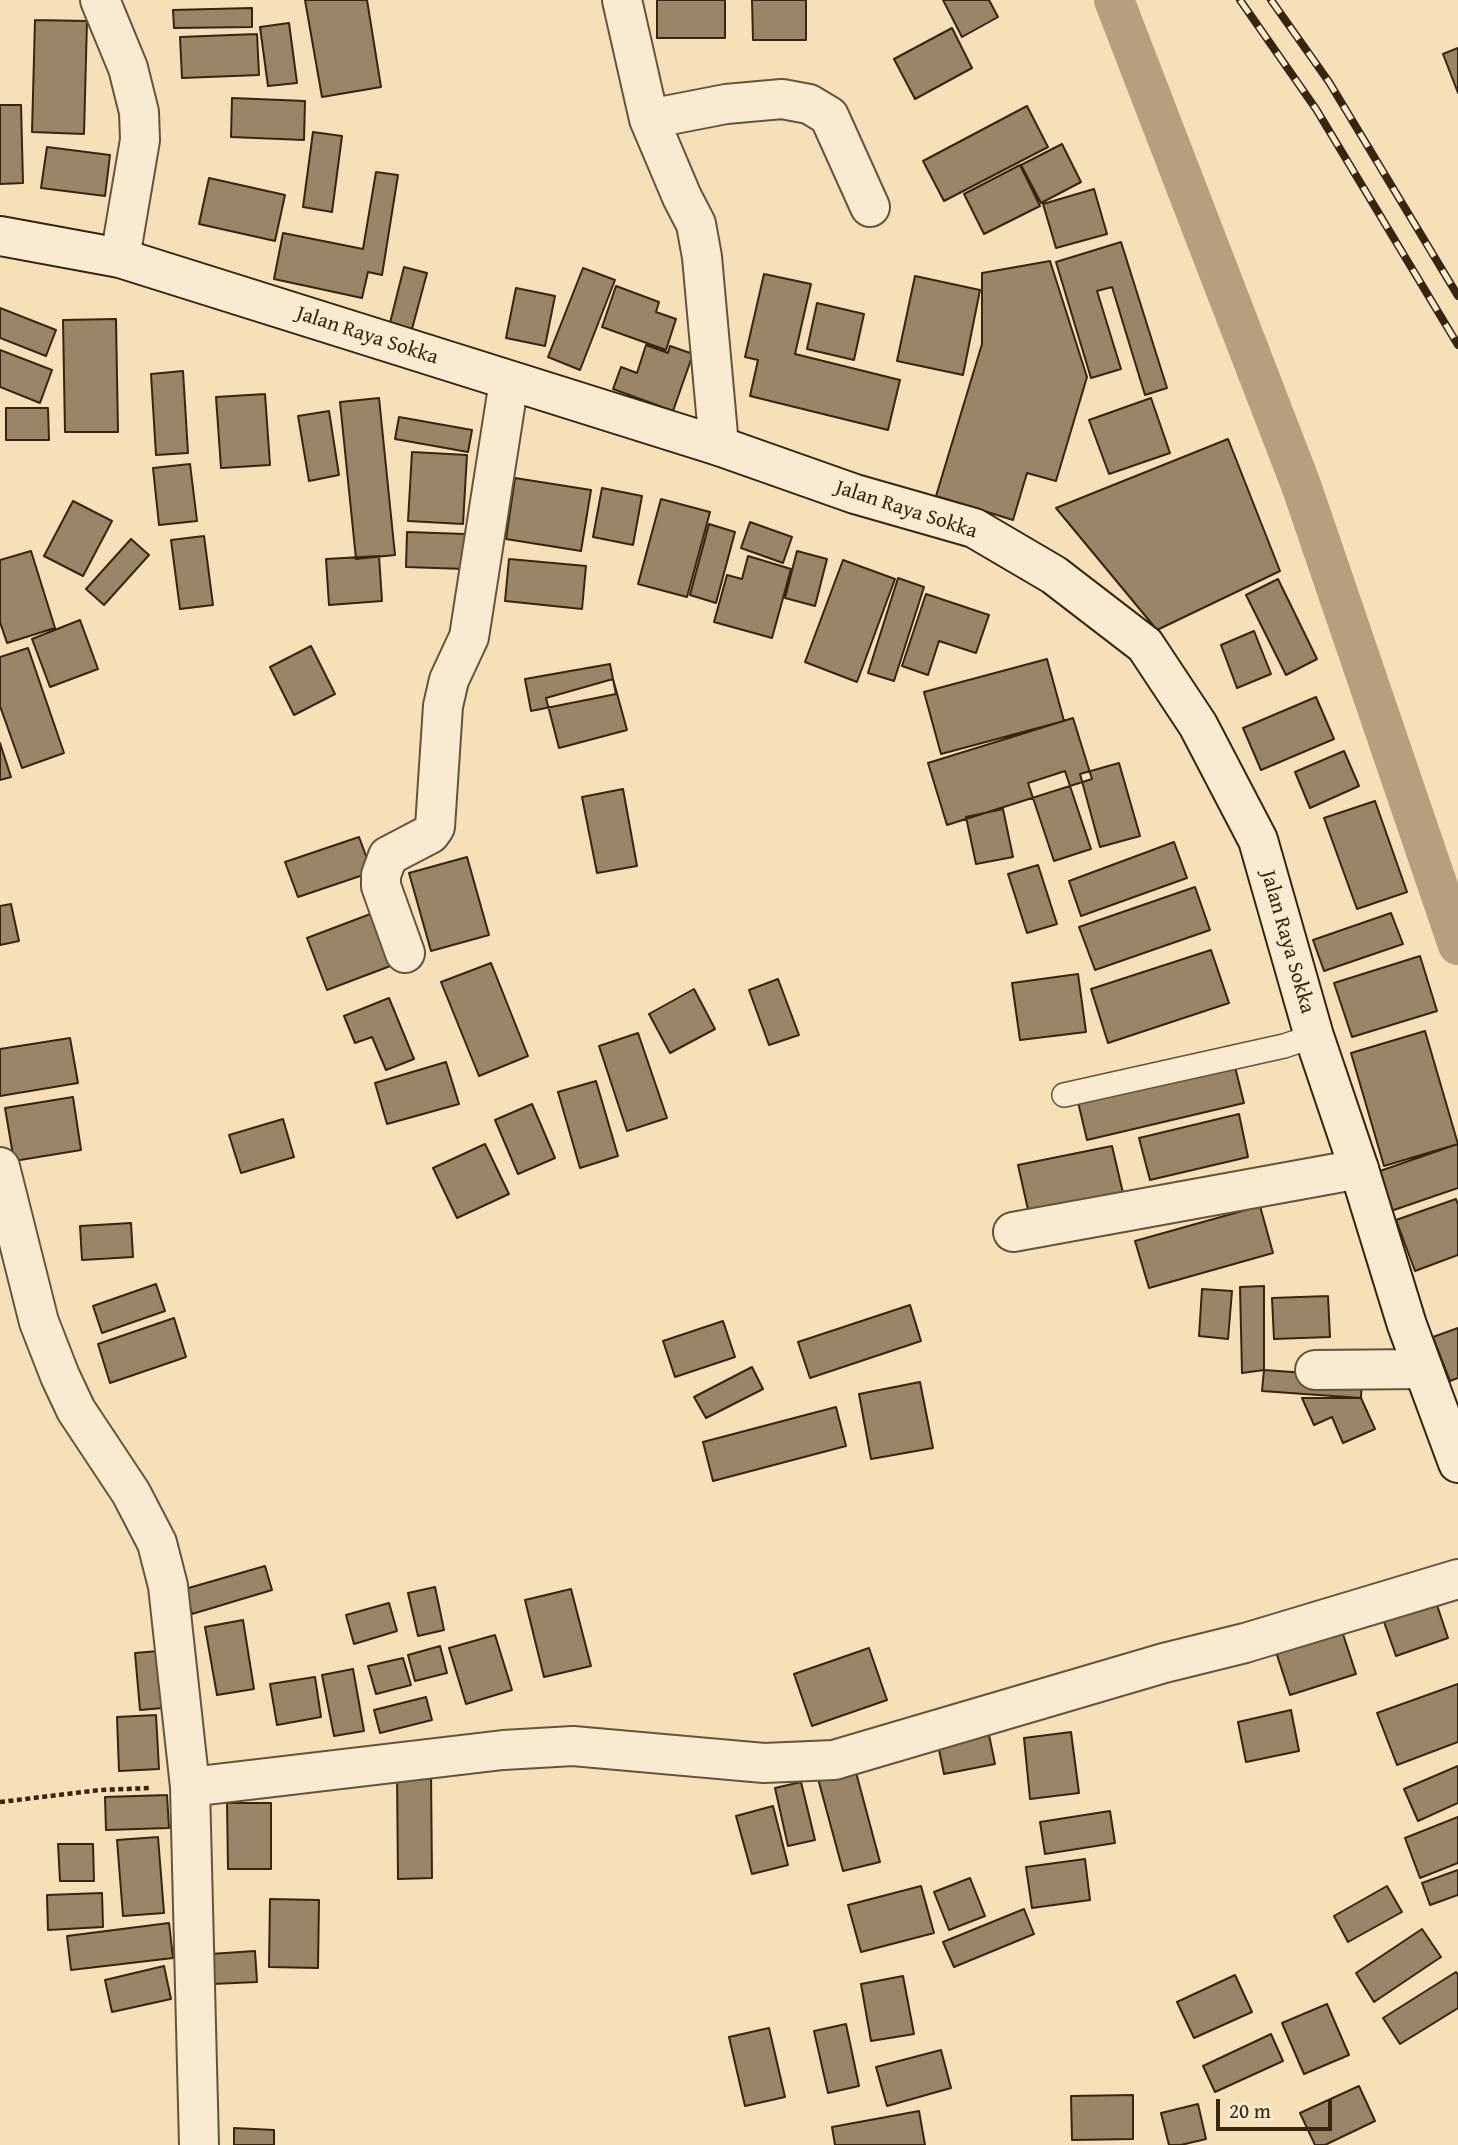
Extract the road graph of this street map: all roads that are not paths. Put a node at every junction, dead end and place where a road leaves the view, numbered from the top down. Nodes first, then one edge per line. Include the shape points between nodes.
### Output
1 (100, 0) edge
2 (622, 0) edge
3 (649, 119) junction
4 (870, 207) dead end
5 (0, 236) edge
6 (120, 258) junction
7 (509, 381) junction
8 (719, 446) junction
9 (405, 953) dead end
10 (1314, 1036) junction
11 (1064, 1095) dead end
12 (0, 1167) edge
13 (1359, 1169) junction
14 (1013, 1232) dead end
15 (1423, 1369) junction
16 (1315, 1370) dead end
17 (1458, 1463) edge
18 (1458, 1579) edge
19 (190, 1787) junction
20 (199, 2145) edge

1 - 6 street via 128,68 139,112 140,140
2 - 3 street
3 - 4 street via 726,104 782,99 808,104 829,116
3 - 8 street via 696,224
5 - 6 street, Jalan Raya Sokka
6 - 7 street, Jalan Raya Sokka
7 - 8 street, Jalan Raya Sokka
7 - 9 street via 469,637 449,680 443,706 435,827 388,856 381,875
8 - 10 street, Jalan Raya Sokka via 855,494 974,528 1054,575 1145,645 1198,725 1258,840
10 - 11 lane
10 - 13 street, Jalan Raya Sokka
12 - 19 street via 39,1322 60,1376 157,1543 168,1586
13 - 14 street
13 - 15 street, Jalan Raya Sokka
15 - 16 street
15 - 17 street, Jalan Raya Sokka
18 - 19 street via 834,1760 764,1763 573,1746
19 - 20 street

